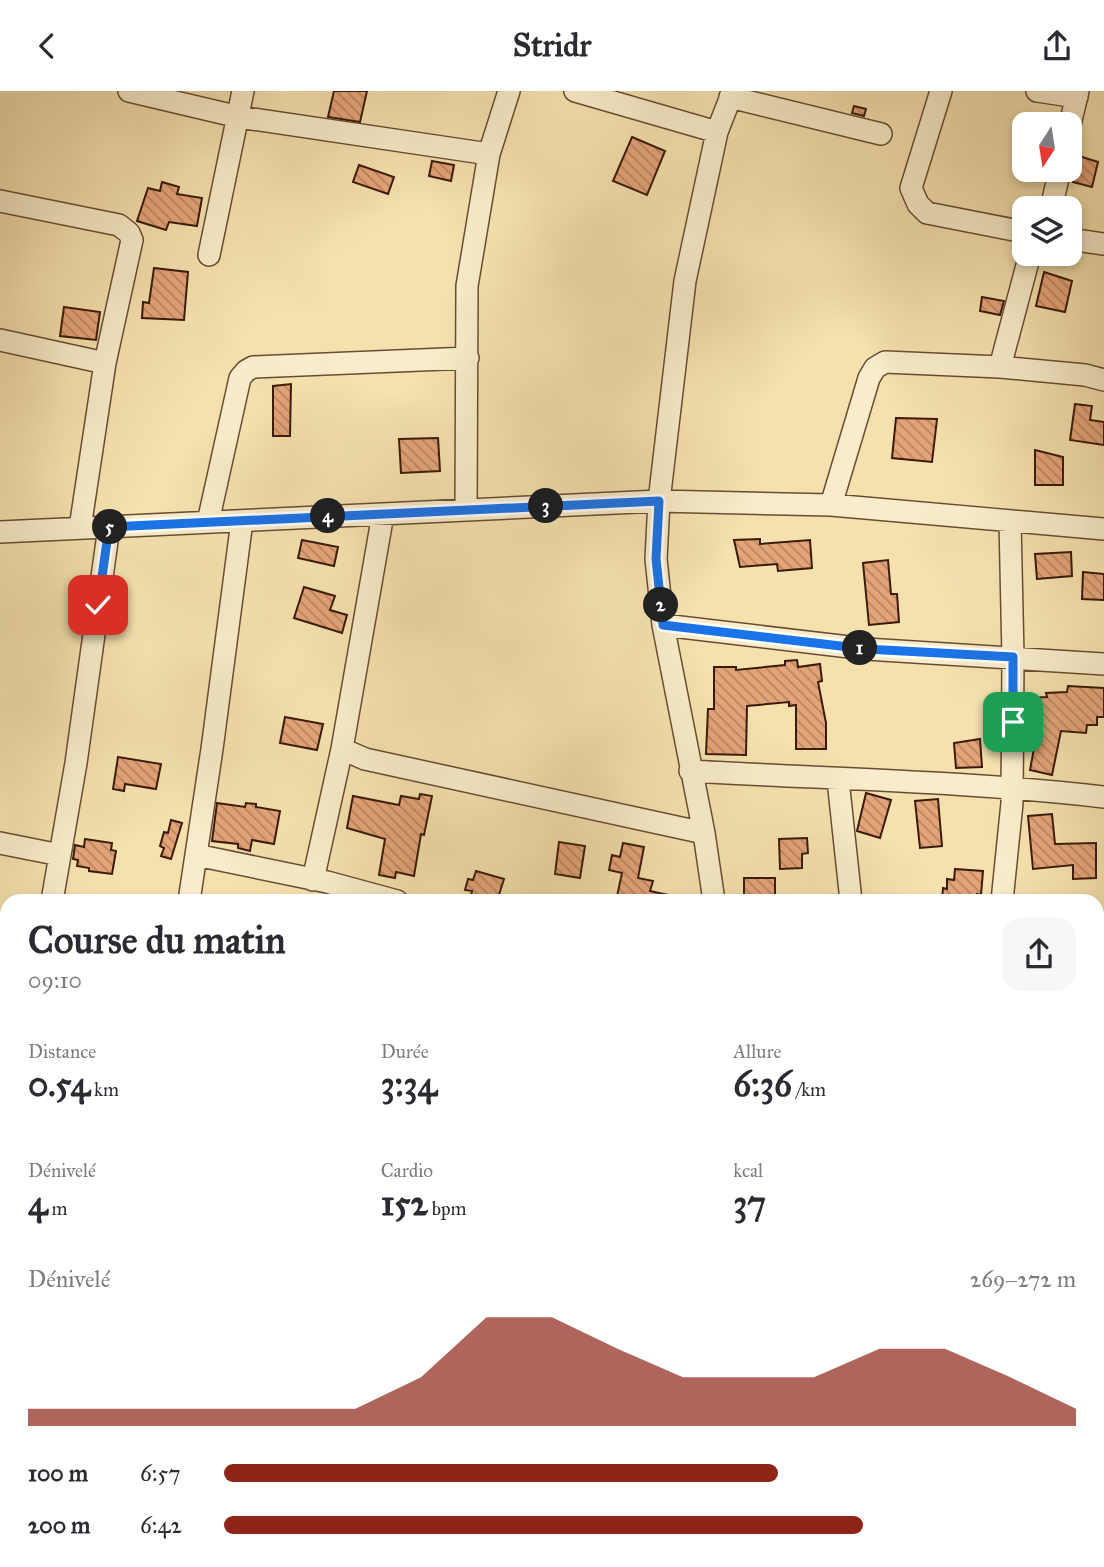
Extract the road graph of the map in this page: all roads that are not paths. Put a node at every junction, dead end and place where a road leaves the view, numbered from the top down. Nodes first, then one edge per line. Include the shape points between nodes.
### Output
1 (129, 91) edge
2 (243, 91) edge
3 (509, 91) edge
4 (575, 91) edge
5 (941, 91) edge
6 (1037, 91) edge
7 (731, 94) edge
8 (1077, 94) edge
9 (1073, 112) edge
10 (239, 117) junction
11 (717, 132) junction
12 (881, 134) dead end
13 (489, 154) junction
14 (0, 201) edge
15 (1012, 230) edge
16 (1082, 241) edge
17 (1104, 244) edge
18 (209, 255) dead end
19 (1027, 266) edge
20 (0, 340) edge
21 (468, 358) junction
22 (105, 363) junction
23 (1000, 367) junction
24 (1104, 380) edge
25 (659, 501) junction
26 (831, 505) junction
27 (466, 510) junction
28 (383, 514) junction
29 (242, 521) junction
30 (1010, 521) junction
31 (208, 522) junction
32 (109, 527) junction
33 (80, 528) junction
34 (1104, 529) edge
35 (0, 532) edge
36 (663, 625) junction
37 (1013, 657) junction
38 (1104, 664) edge
39 (342, 749) junction
40 (690, 771) junction
41 (838, 780) junction
42 (1012, 786) junction
43 (1104, 797) edge
44 (704, 833) junction
45 (0, 843) edge
46 (60, 855) junction
47 (196, 855) junction
48 (313, 880) junction
49 (53, 894) edge
50 (190, 894) edge
51 (369, 894) edge
52 (713, 894) edge
53 (850, 894) edge
54 (1003, 894) edge

1 - 10 street
2 - 10 street
3 - 13 street
4 - 11 street
5 - 15 street via 911,188 918,204 927,213
6 - 8 street
7 - 11 street
7 - 12 street
8 - 9 street
10 - 13 street
10 - 18 street
11 - 25 street via 685,281
13 - 21 street via 467,286
14 - 22 street via 119,225 129,233 132,240
16 - 17 street
19 - 23 street
20 - 22 street
21 - 27 street
21 - 31 street via 253,367 246,371 240,378
22 - 33 street
23 - 24 street
23 - 26 street via 885,362 874,368
25 - 26 street
25 - 27 street
25 - 36 street via 656,559
26 - 30 street
27 - 28 street
28 - 29 street
28 - 39 street
29 - 31 street
29 - 47 street
30 - 34 street
30 - 37 street
31 - 32 street
32 - 33 street
32 - 46 street
33 - 35 street
36 - 37 street via 866,649
36 - 40 street
37 - 38 street
37 - 42 street
39 - 44 street via 365,759
39 - 48 street
40 - 41 street
40 - 44 street
41 - 42 street
41 - 53 street
42 - 43 street
42 - 54 street
44 - 52 street
45 - 46 street
46 - 49 street
47 - 48 street
47 - 50 street
48 - 51 street

